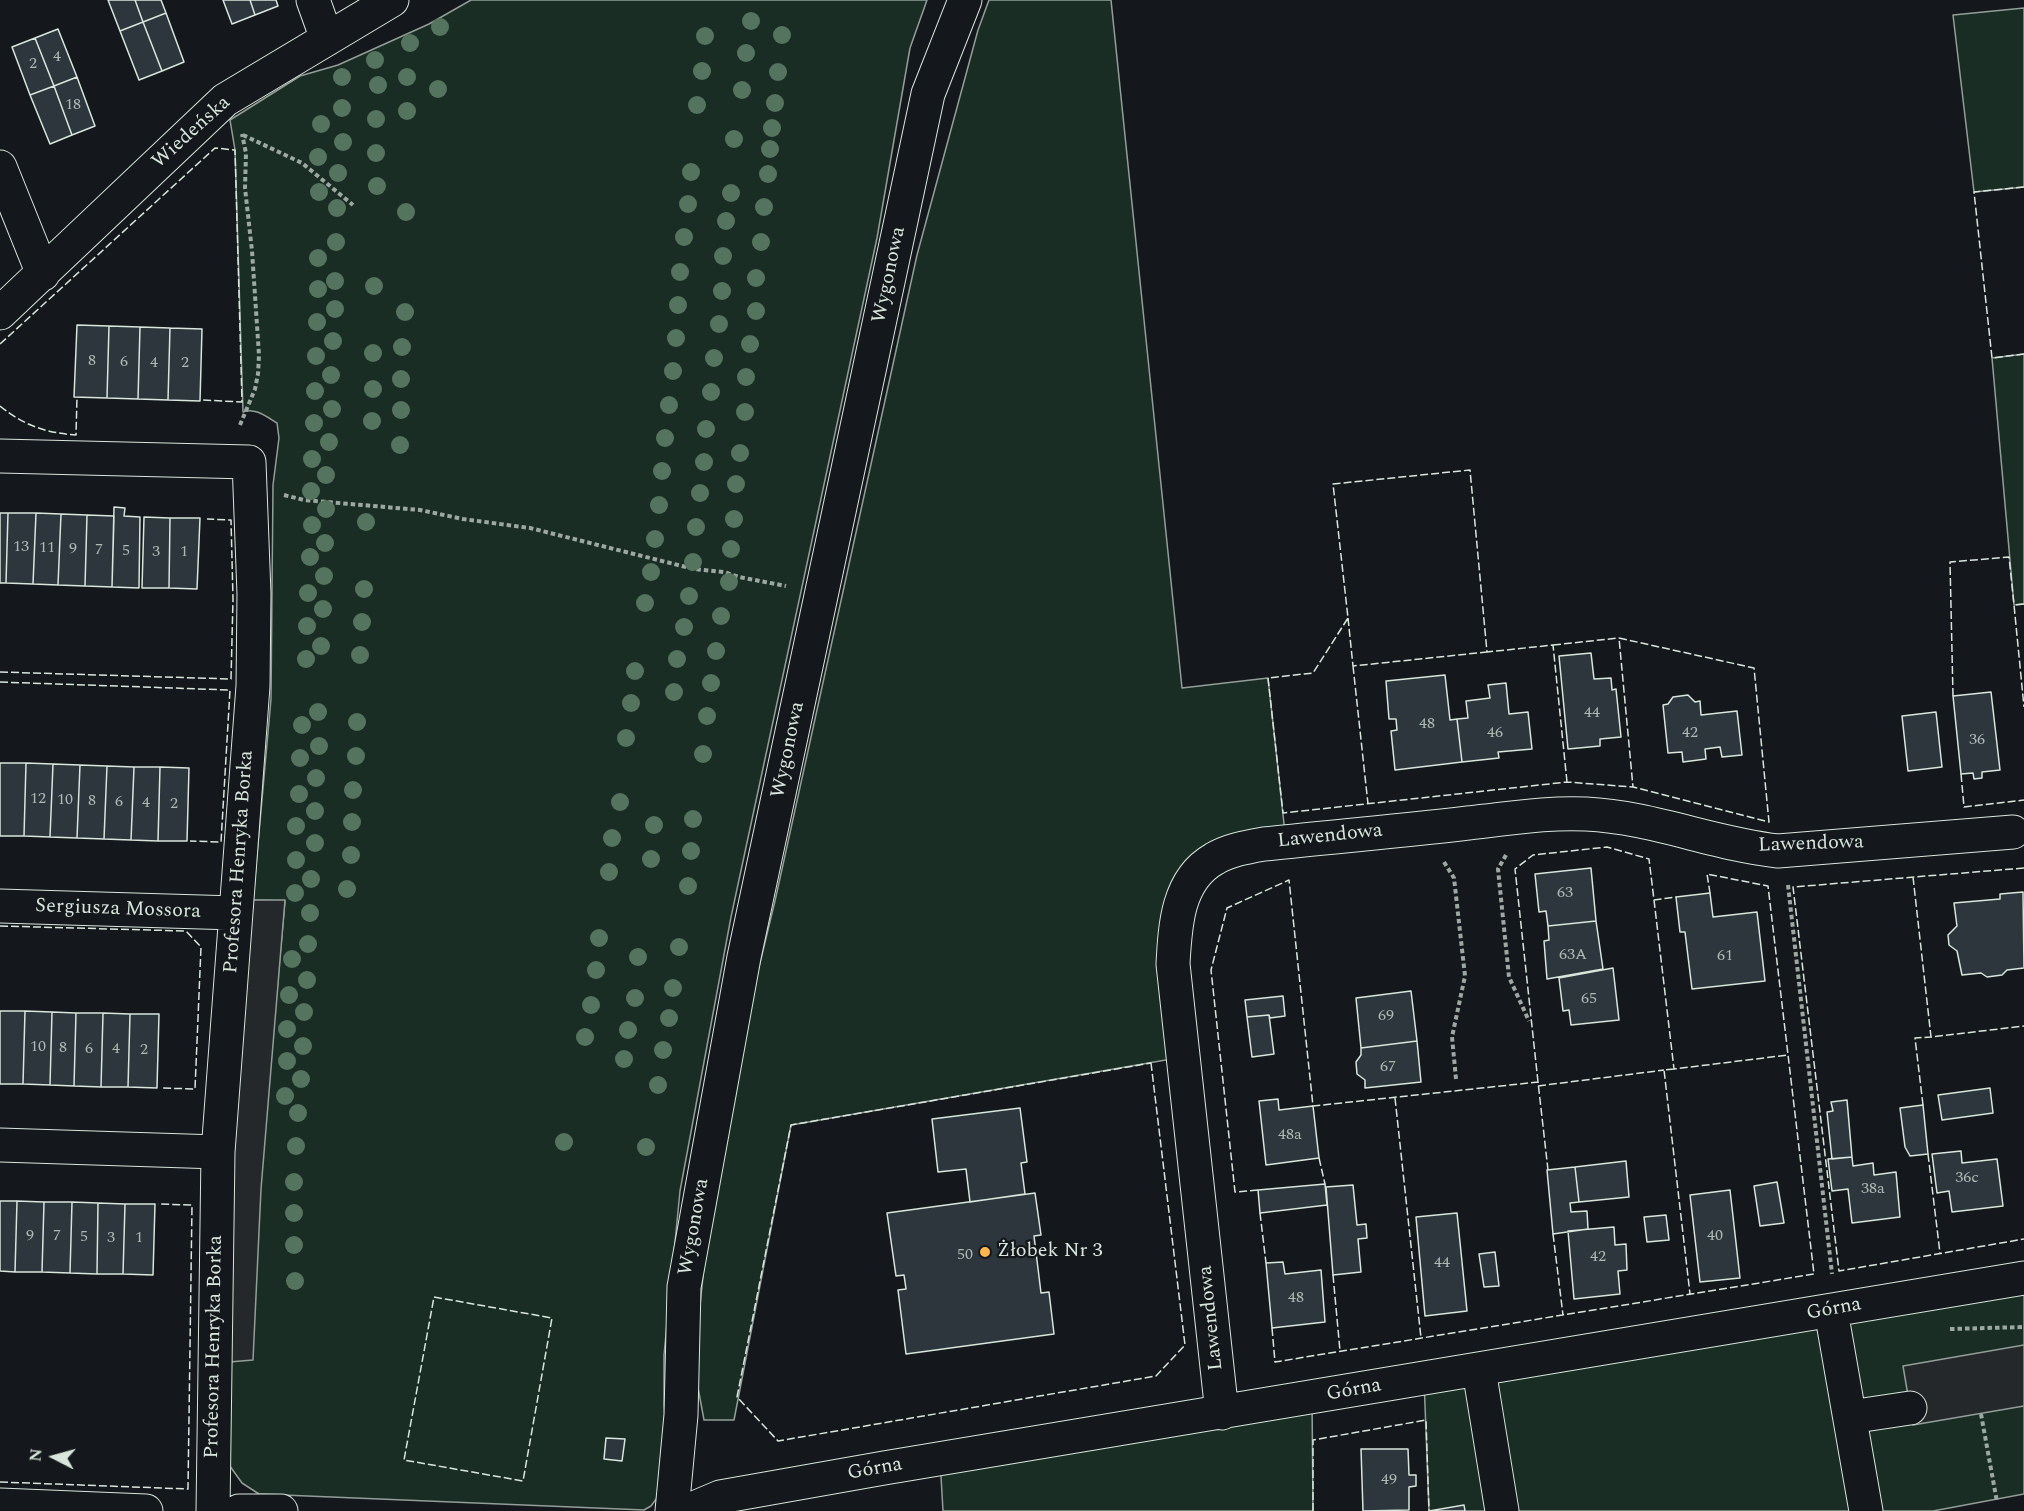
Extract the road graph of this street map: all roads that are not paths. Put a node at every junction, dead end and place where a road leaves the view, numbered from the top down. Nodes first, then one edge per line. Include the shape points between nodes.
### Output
1 (313, 0) edge
2 (392, 0) edge
3 (965, 0) edge
4 (327, 39) junction
5 (0, 167) edge
6 (43, 274) junction
7 (0, 313) edge
8 (0, 456) edge
9 (2013, 832) dead end
10 (0, 906) edge
11 (235, 913) junction
12 (0, 1145) edge
13 (218, 1152) junction
14 (2024, 1278) edge
15 (1831, 1311) junction
16 (1479, 1370) junction
17 (1910, 1408) dead end
18 (1222, 1413) junction
19 (1850, 1417) junction
20 (0, 1505) edge
21 (146, 1511) edge
22 (213, 1511) edge
23 (239, 1511) edge
24 (281, 1511) edge
25 (672, 1511) edge
26 (687, 1511) edge
27 (1502, 1511) edge
28 (1866, 1511) edge

1 - 4 street
2 - 4 street, Wiedeńska
3 - 25 street, Wygonowa via 928,94 744,957 684,1287 681,1415
4 - 6 street, Wiedeńska via 225,100
5 - 6 street
6 - 7 street, Wiedeńska
8 - 11 street, Profesora Henryka Borka via 249,462 254,686
9 - 18 street, Lawendowa via 1778,851 1625,818 1550,813 1264,844 1213,859 1185,892 1175,923 1173,964
10 - 11 street, Sergiusza Mossora
11 - 13 street, Profesora Henryka Borka
12 - 13 street
13 - 22 street, Profesora Henryka Borka
14 - 15 street, Górna
15 - 16 street, Górna
15 - 19 street
16 - 18 street, Górna
16 - 27 street
17 - 19 street
18 - 26 street, Górna via 720,1497
19 - 28 street
20 - 21 street
23 - 24 street

